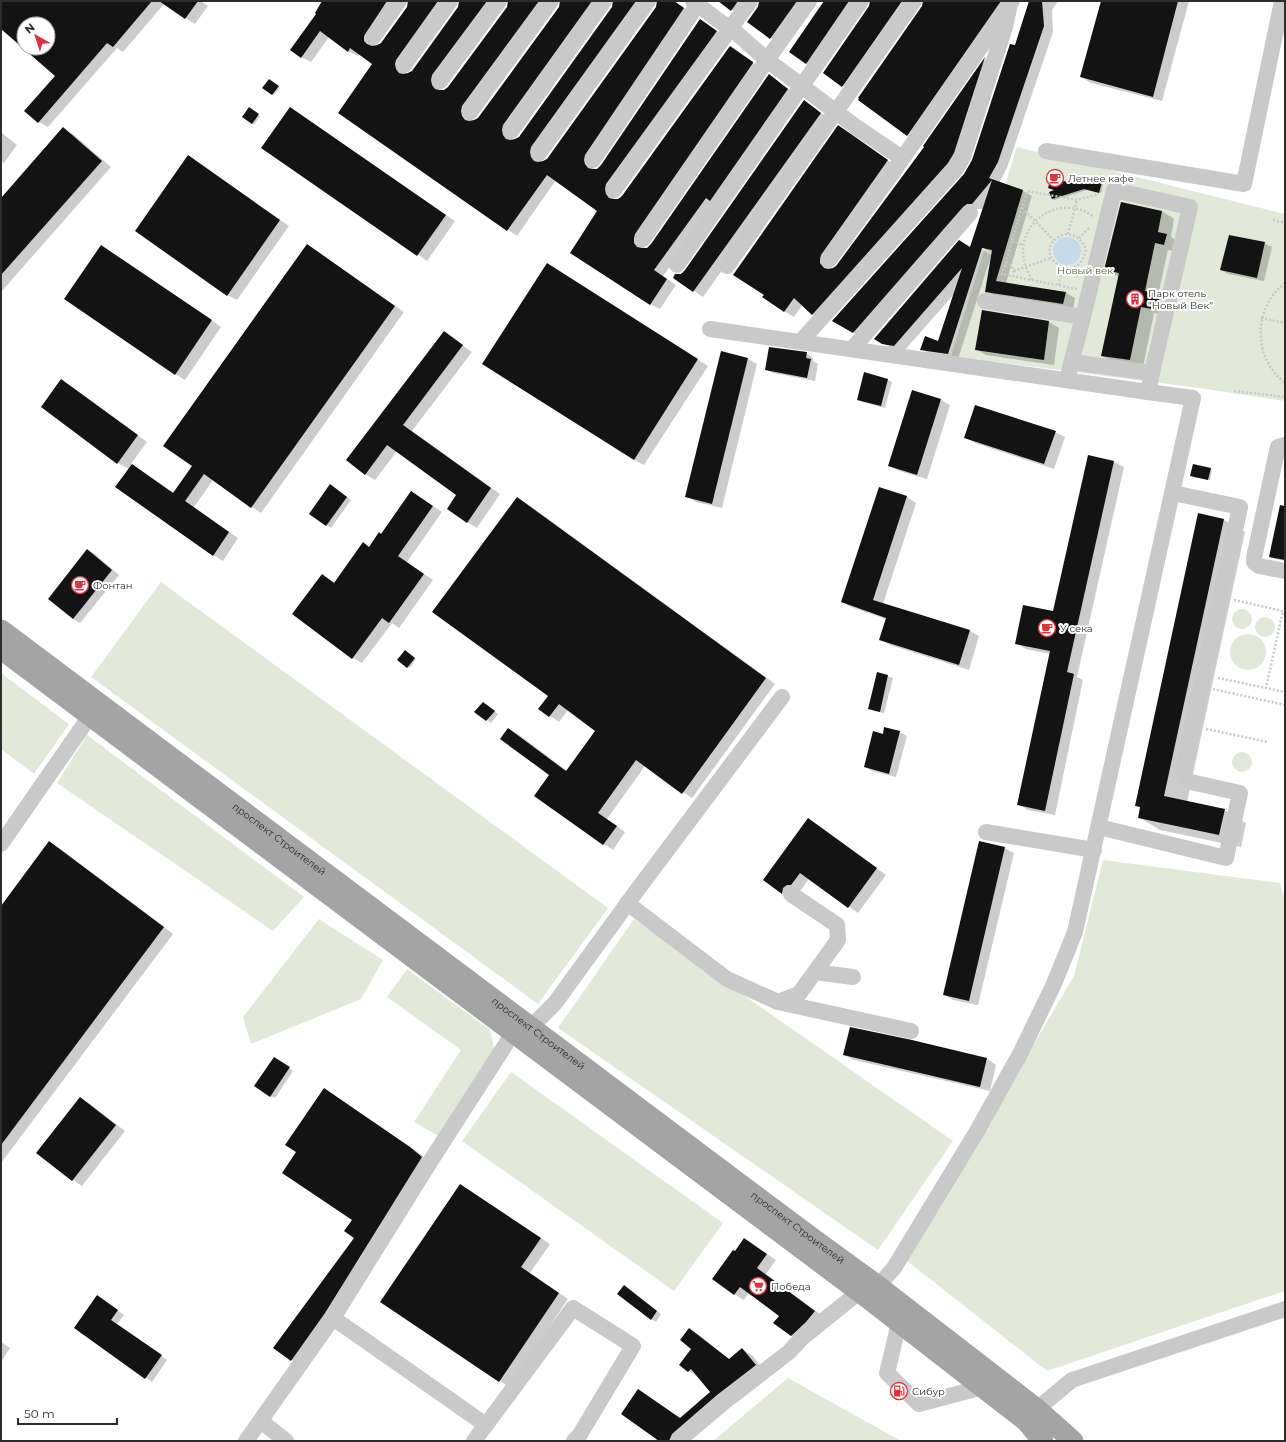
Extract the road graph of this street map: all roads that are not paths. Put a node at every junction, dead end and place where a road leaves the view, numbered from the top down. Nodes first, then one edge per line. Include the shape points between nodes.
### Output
1 (399, 1) edge
2 (450, 1) edge
3 (499, 1) edge
4 (551, 1) edge
5 (604, 1) edge
6 (648, 1) edge
7 (750, 1) edge
8 (809, 1) edge
9 (862, 1) edge
10 (914, 1) edge
11 (1282, 1) edge
12 (697, 2) edge
13 (1011, 3) edge
14 (731, 28) junction
15 (374, 37) dead end
16 (767, 60) junction
17 (404, 65) dead end
18 (440, 81) dead end
19 (802, 86) junction
20 (836, 111) junction
21 (470, 112) dead end
22 (511, 132) dead end
23 (1046, 151) dead end
24 (539, 153) dead end
25 (902, 158) junction
26 (593, 160) dead end
27 (614, 190) dead end
28 (970, 214) dead end
29 (643, 239) dead end
30 (829, 260) dead end
31 (677, 264) dead end
32 (727, 266) dead end
33 (984, 301) dead end
34 (1083, 317) junction
35 (710, 329) dead end
36 (801, 342) junction
37 (852, 349) junction
38 (1072, 362) junction
39 (1152, 373) junction
40 (1067, 380) junction
41 (1148, 392) junction
42 (1285, 445) edge
43 (1173, 493) junction
44 (1240, 507) junction
45 (1264, 512) junction
46 (1285, 571) edge
47 (1, 630) edge
48 (1, 649) edge
49 (782, 697) dead end
50 (95, 710) junction
51 (1099, 827) junction
52 (986, 832) dead end
53 (1, 844) edge
54 (1094, 850) junction
55 (791, 894) dead end
56 (627, 903) junction
57 (815, 972) junction
58 (853, 977) dead end
59 (778, 1002) junction
60 (522, 1030) junction
61 (911, 1031) dead end
62 (868, 1292) junction
63 (1285, 1309) edge
64 (334, 1318) junction
65 (899, 1323) junction
66 (983, 1388) junction
67 (1032, 1415) junction
68 (261, 1421) junction
69 (486, 1425) junction
70 (246, 1441) edge
71 (286, 1441) edge
72 (474, 1441) edge
73 (574, 1441) edge
74 (678, 1441) edge
75 (1043, 1441) edge
76 (1073, 1441) edge

1 - 15 street
2 - 17 street
3 - 18 street
4 - 21 street
5 - 22 street
6 - 24 street
7 - 14 street
8 - 16 street
9 - 19 street
10 - 20 street
11 - 23 street via 1244,184
12 - 14 street
12 - 26 street
13 - 25 street
13 - 36 street via 1006,27 963,157 956,169
14 - 16 street
14 - 27 street
16 - 19 street
16 - 29 street
19 - 20 street
19 - 31 street
20 - 25 street
20 - 32 street
25 - 30 street
28 - 37 street
33 - 34 street
34 - 38 street
34 - 39 street via 1101,223 1114,190 1190,207
35 - 36 street
36 - 37 street
37 - 40 street
38 - 39 street
38 - 40 street
39 - 41 street
40 - 41 street
41 - 43 street via 1193,398
42 - 45 street via 1278,447 1277,450
43 - 44 street
43 - 51 street
44 - 45 street
44 - 51 street via 1183,771 1186,780 1191,782 1240,793 1226,858
45 - 46 street via 1254,562 1260,566
47 - 50 main road, проспект Строителей
48 - 50 main road, проспект Строителей
49 - 56 street
50 - 53 street
50 - 60 main road, проспект Строителей
51 - 54 street
52 - 54 street
54 - 62 street via 1075,932 1053,986 1020,1054 976,1133 894,1268
55 - 57 street via 837,925 838,940
56 - 59 street via 727,979
56 - 60 street via 555,1003
57 - 58 street
57 - 59 street via 799,994
59 - 61 street
60 - 62 main road, проспект Строителей via 816,1241
60 - 64 street via 430,1162
62 - 65 main road, проспект Строителей
62 - 67 main road, проспект Строителей
62 - 74 street via 802,1338 789,1352
63 - 67 street via 1072,1380
64 - 68 street
64 - 69 street
65 - 66 main road, проспект Строителей
65 - 66 street via 887,1374 919,1404
66 - 67 main road, проспект Строителей
67 - 75 main road, проспект Строителей
67 - 76 main road, проспект Строителей
68 - 70 street
68 - 71 street
69 - 72 street
69 - 73 street via 573,1308 633,1346

